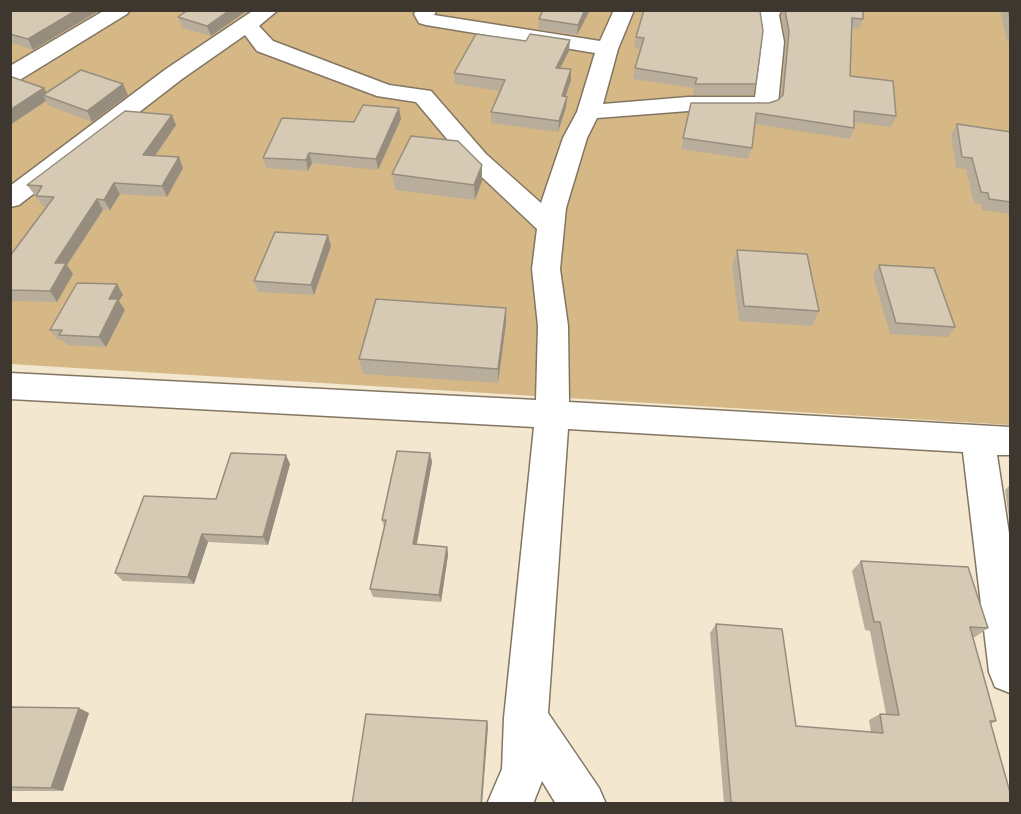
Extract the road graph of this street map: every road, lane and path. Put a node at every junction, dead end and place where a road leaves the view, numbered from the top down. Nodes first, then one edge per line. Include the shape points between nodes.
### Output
1 (120, 10) edge
2 (268, 10) edge
3 (427, 10) edge
4 (624, 10) edge
5 (772, 10) edge
6 (248, 26) junction
7 (607, 49) junction
8 (10, 76) edge
9 (589, 112) junction
10 (10, 199) edge
11 (551, 227) junction
12 (10, 386) edge
13 (552, 415) junction
14 (994, 440) edge
15 (1011, 672) edge
16 (526, 718) junction
17 (510, 804) edge
18 (583, 804) edge

1 - 8 street
2 - 6 street
3 - 7 street via 426,19 435,21
4 - 7 street
5 - 9 street via 769,15 773,42 766,104 688,104
6 - 10 street via 174,74
6 - 11 street via 265,46 385,91 423,96 477,159
7 - 9 street
9 - 11 street via 575,138 553,208
11 - 13 street via 546,269 553,326
12 - 13 street
13 - 14 street
13 - 16 street
14 - 15 street via 1003,628
16 - 17 street via 524,770
16 - 18 street

